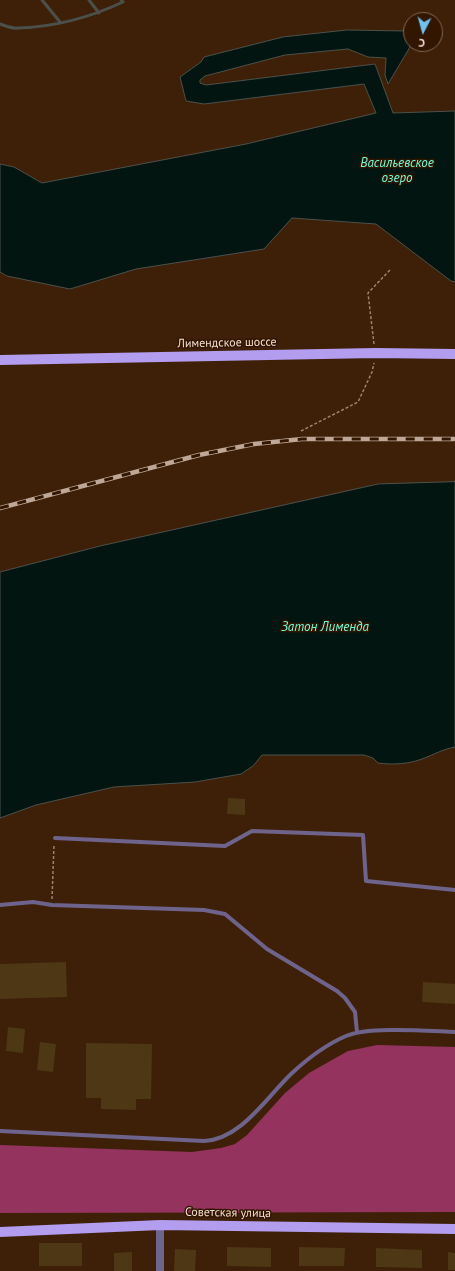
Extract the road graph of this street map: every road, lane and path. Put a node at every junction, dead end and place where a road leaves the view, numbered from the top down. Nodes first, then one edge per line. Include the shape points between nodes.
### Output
1 (390, 270) dead end
2 (376, 353) junction
3 (455, 354) edge
4 (0, 360) edge
5 (301, 431) dead end
6 (55, 838) joint
7 (455, 890) edge
8 (52, 904) junction
9 (0, 905) edge
10 (357, 1032) junction
11 (455, 1032) edge
12 (0, 1131) edge
13 (160, 1225) junction
14 (455, 1229) edge
15 (0, 1232) edge
16 (160, 1271) edge

1 - 2 path via 368,293
2 - 3 main road, Лимендское шоссе
2 - 4 main road, Лимендское шоссе
2 - 5 path via 372,372 358,402
6 - 7 lane via 224,846 252,831 363,835 366,881
6 - 8 path
8 - 9 lane via 32,902
8 - 10 lane via 204,910 224,914 267,950 328,985 345,998 355,1012
10 - 11 lane
10 - 12 lane via 334,1041 315,1054 292,1073 240,1127 219,1139 204,1141
13 - 14 main road, Советская улица
13 - 15 main road, Советская улица
13 - 16 street

